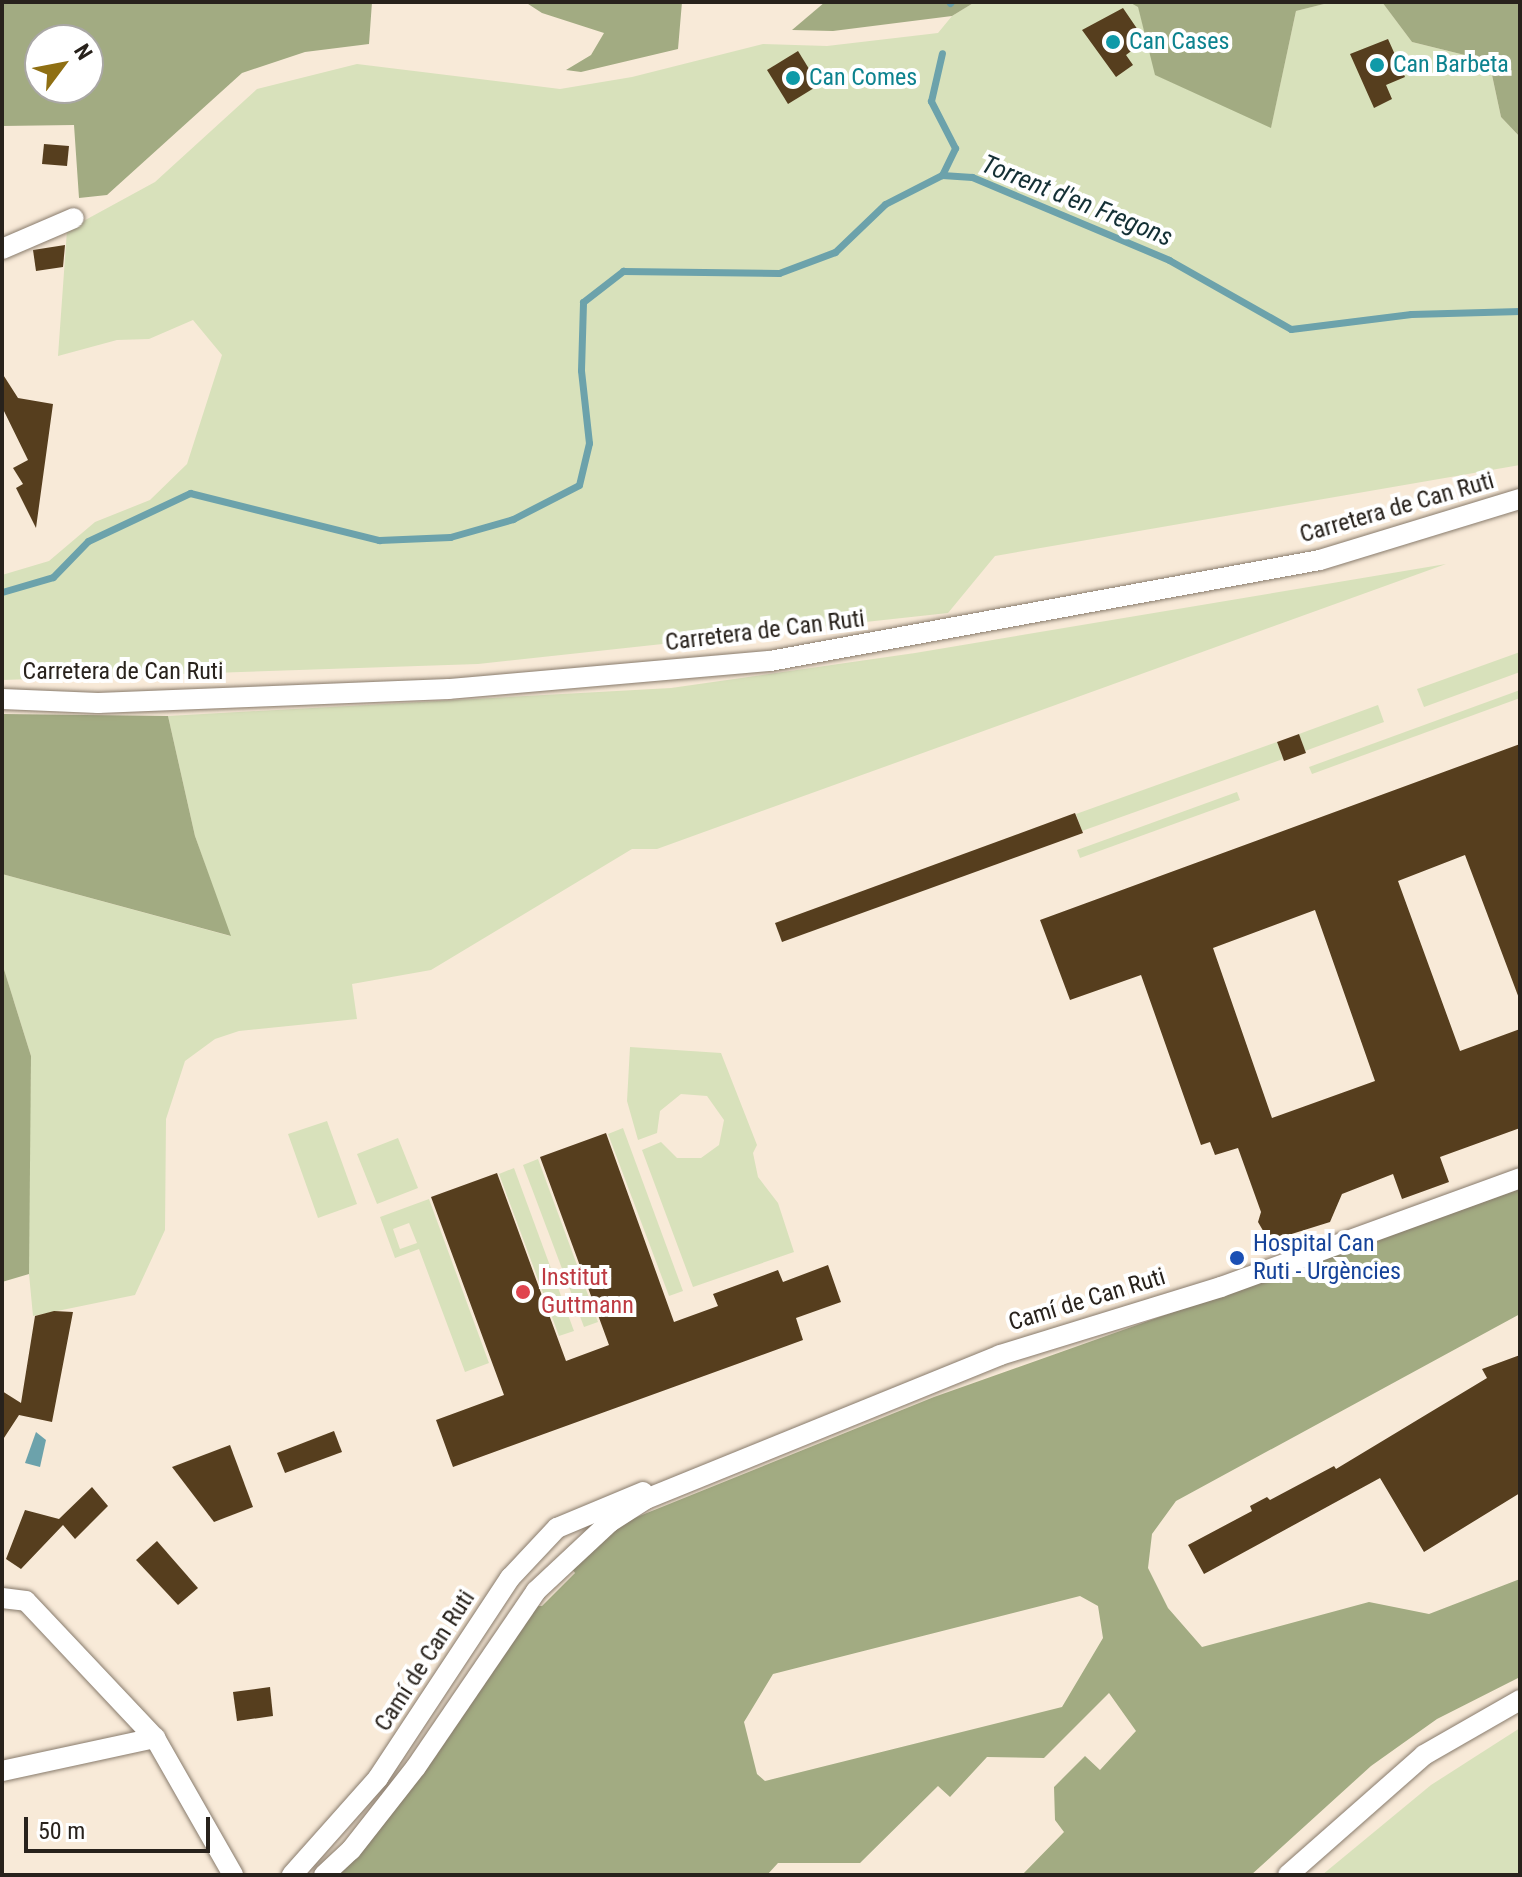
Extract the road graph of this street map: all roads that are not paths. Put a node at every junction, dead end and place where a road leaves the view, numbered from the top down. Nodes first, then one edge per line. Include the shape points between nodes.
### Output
1 (74, 218) dead end
2 (2, 249) edge
3 (1520, 499) edge
4 (2, 699) edge
5 (1520, 1178) edge
6 (675, 1485) junction
7 (586, 1542) junction
8 (505, 1587) junction
9 (2, 1598) edge
10 (1520, 1700) edge
11 (455, 1709) junction
12 (155, 1738) junction
13 (389, 1763) junction
14 (2, 1771) edge
15 (330, 1869) edge
16 (233, 1875) edge
17 (292, 1875) edge
18 (1288, 1875) edge

1 - 2 street
3 - 4 street, Carretera de Can Ruti via 1320,560 770,661 449,689 98,703
5 - 6 street, Camí de Can Ruti via 1221,1287 1000,1355
6 - 7 street, Camí de Can Ruti
6 - 8 street, Camí de Can Ruti via 625,1497 557,1528
7 - 8 street, Camí de Can Ruti via 567,1547 525,1582
7 - 11 street, Camí de Can Ruti via 536,1591
8 - 11 street, Camí de Can Ruti via 506,1603 455,1688
8 - 13 street, Camí de Can Ruti
9 - 12 street via 26,1601
10 - 18 street via 1424,1755
11 - 15 street, Camí de Can Ruti via 416,1767
12 - 14 street
12 - 16 street
13 - 15 street, Camí de Can Ruti via 377,1798
13 - 17 street, Camí de Can Ruti

